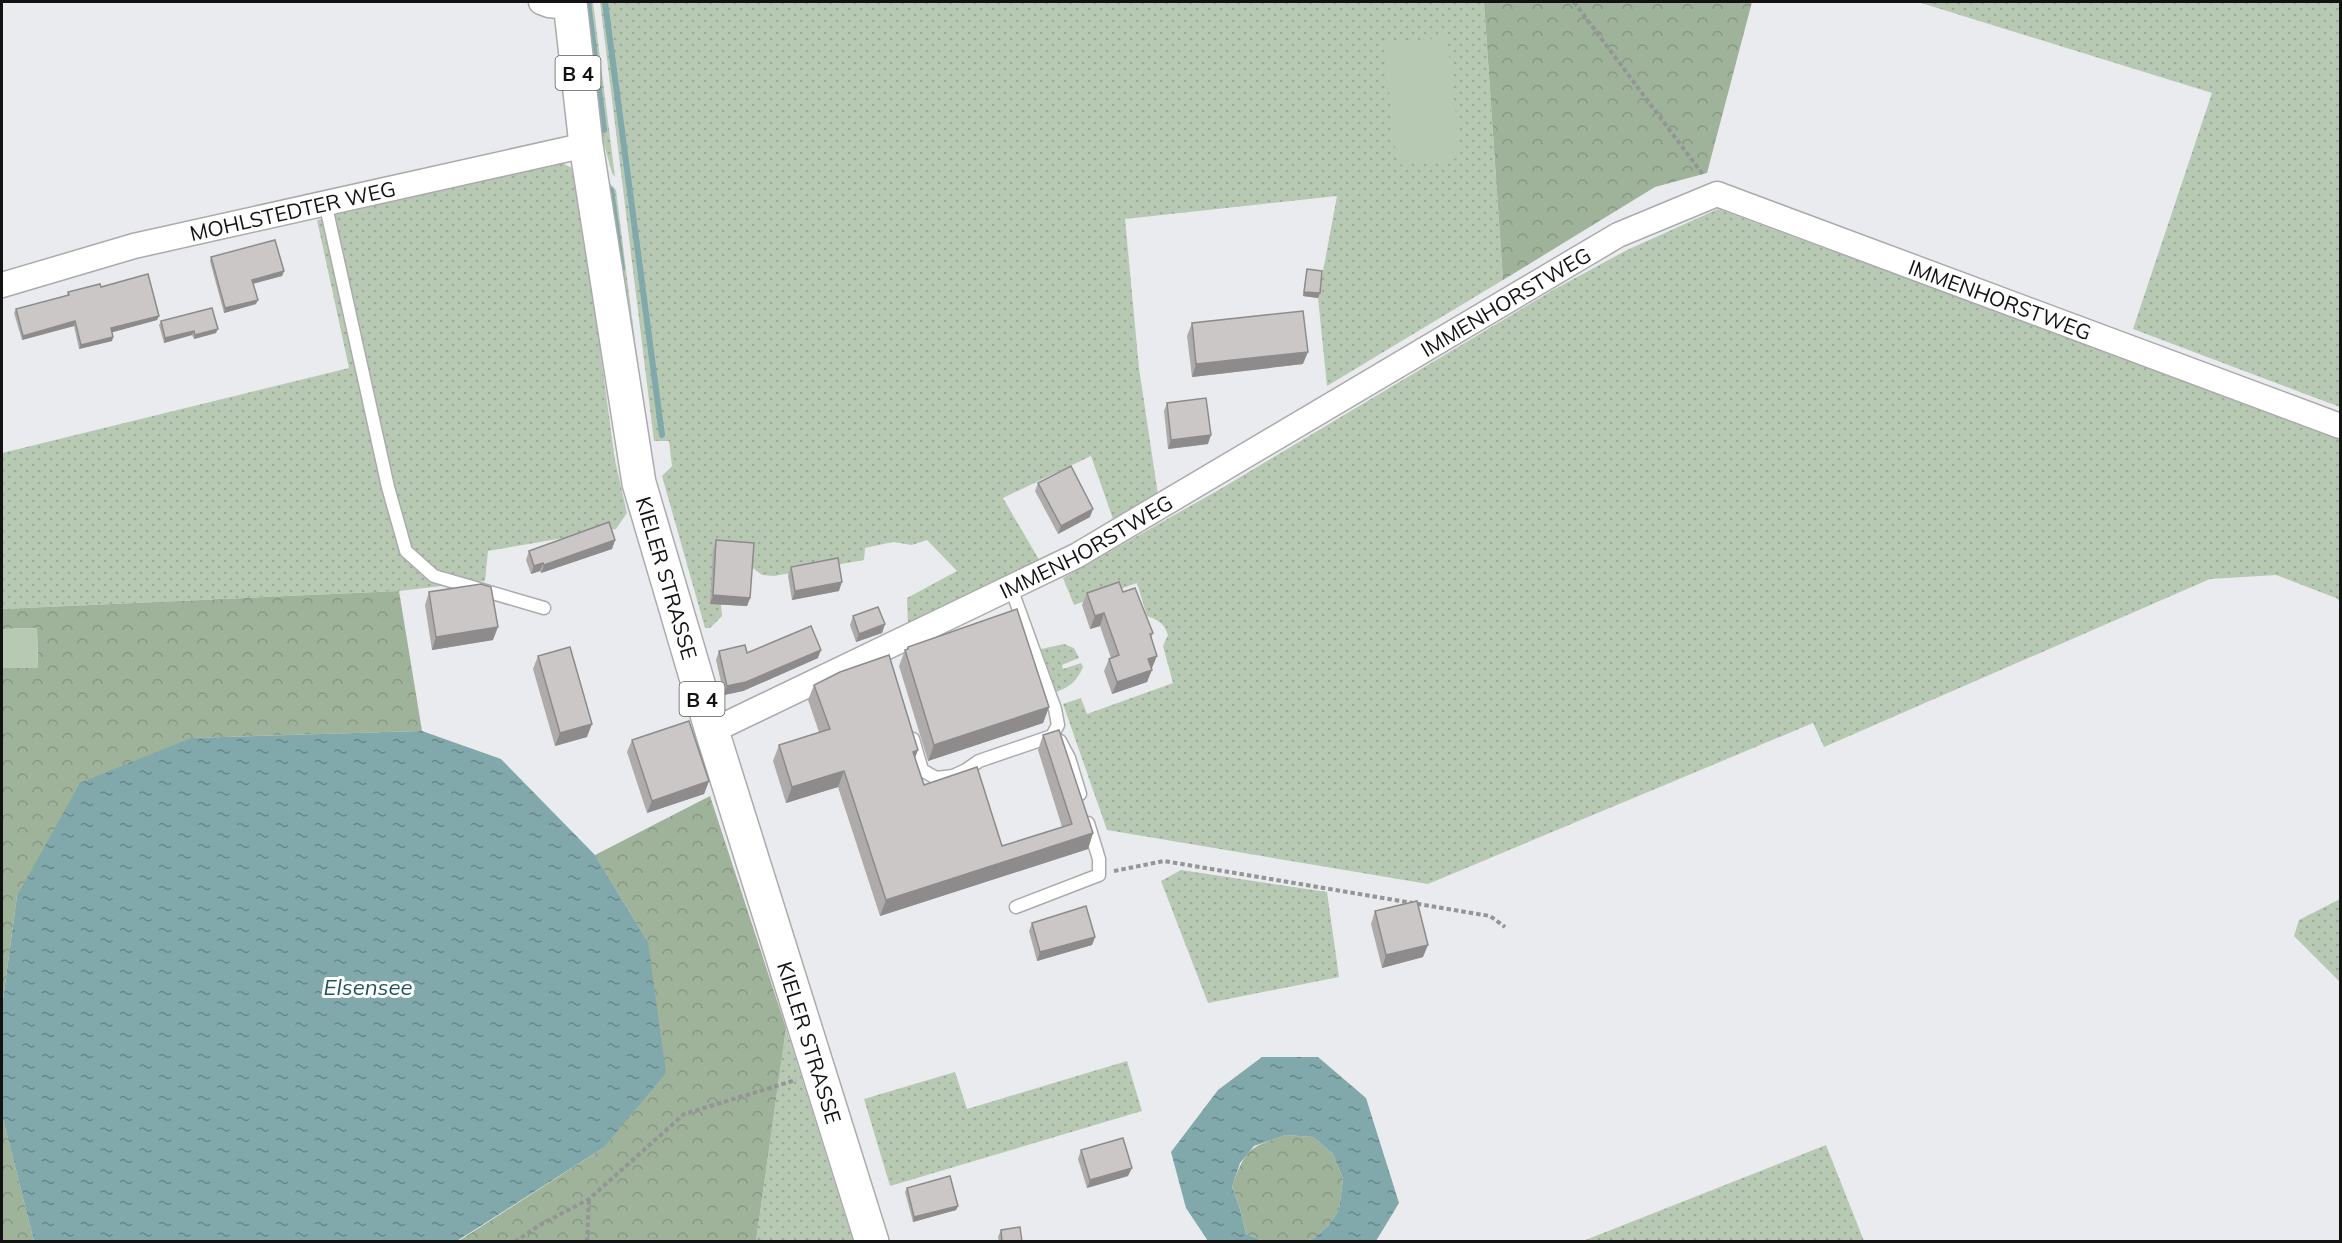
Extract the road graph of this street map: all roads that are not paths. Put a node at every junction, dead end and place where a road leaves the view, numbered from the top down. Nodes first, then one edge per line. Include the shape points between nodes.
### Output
1 (560, 3) edge
2 (586, 144) junction
3 (325, 202) junction
4 (2, 285) edge
5 (2340, 426) edge
6 (1011, 588) junction
7 (544, 608) dead end
8 (909, 725) edge
9 (712, 731) junction
10 (1055, 732) junction
11 (1016, 907) dead end
12 (872, 1242) edge

1 - 2 main road, KIELER STRASSE / B 4
2 - 3 street, MOHLSTEDTER WEG
2 - 9 main road, KIELER STRASSE / B 4 via 639,483
3 - 4 street, MOHLSTEDTER WEG via 134,246
3 - 7 lane via 388,487 406,551 434,576
5 - 6 street, IMMENHORSTWEG via 1718,194 1618,236 1076,556
6 - 9 street, IMMENHORSTWEG via 885,654
6 - 10 lane via 1055,709
8 - 10 lane via 922,770 936,778 953,776 979,761
9 - 12 main road, KIELER STRASSE / B 4
10 - 11 lane via 1069,758 1099,859 1099,875

